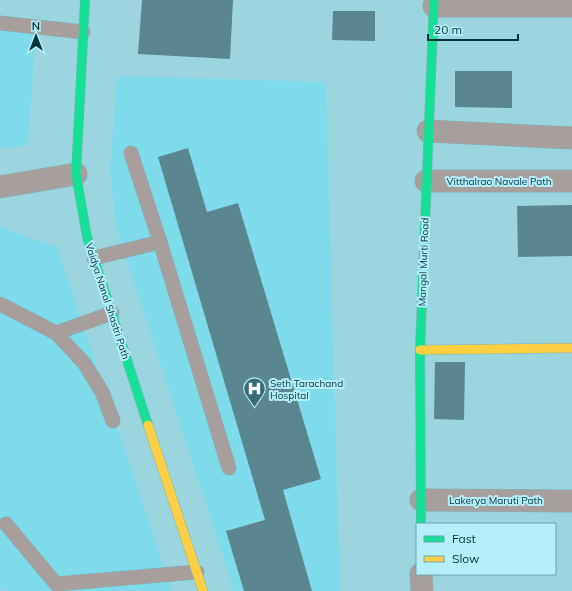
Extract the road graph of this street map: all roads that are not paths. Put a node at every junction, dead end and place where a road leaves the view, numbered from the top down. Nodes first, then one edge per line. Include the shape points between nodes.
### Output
1 (85, 0) edge
2 (434, 3) edge
3 (572, 6) edge
4 (0, 23) edge
5 (83, 32) junction
6 (428, 131) junction
7 (572, 138) edge
8 (131, 153) dead end
9 (76, 174) junction
10 (426, 181) junction
11 (572, 181) edge
12 (0, 187) edge
13 (160, 242) junction
14 (94, 258) junction
15 (0, 304) edge
16 (112, 313) junction
17 (56, 333) junction
18 (572, 348) edge
19 (420, 350) junction
20 (113, 421) dead end
21 (229, 468) dead end
22 (421, 500) junction
23 (572, 501) edge
24 (421, 523) edge
25 (6, 524) dead end
26 (197, 572) junction
27 (421, 575) edge
28 (203, 591) edge
29 (422, 591) edge

1 - 5 street, Vaidya Nanal Shastri Path
2 - 3 street
2 - 6 street, Mangal Murti Road
4 - 5 lane
5 - 9 street, Vaidya Nanal Shastri Path
6 - 7 street
6 - 10 street, Mangal Murti Road
8 - 13 lane
9 - 12 street
9 - 14 street, Vaidya Nanal Shastri Path via 87,237
10 - 11 street, Vitthalrao Navale Path
10 - 19 street, Mangal Murti Road
13 - 14 lane
13 - 21 lane
14 - 16 street, Vaidya Nanal Shastri Path
15 - 17 lane
16 - 17 lane
16 - 26 street, Vaidya Nanal Shastri Path
17 - 20 lane via 84,363 102,392
18 - 19 street
19 - 22 street, Mangal Murti Road
22 - 23 street, Lakerya Maruti Path
22 - 24 street, Mangal Murti Road
25 - 26 lane via 56,584
26 - 28 street, Vaidya Nanal Shastri Path
27 - 29 street

